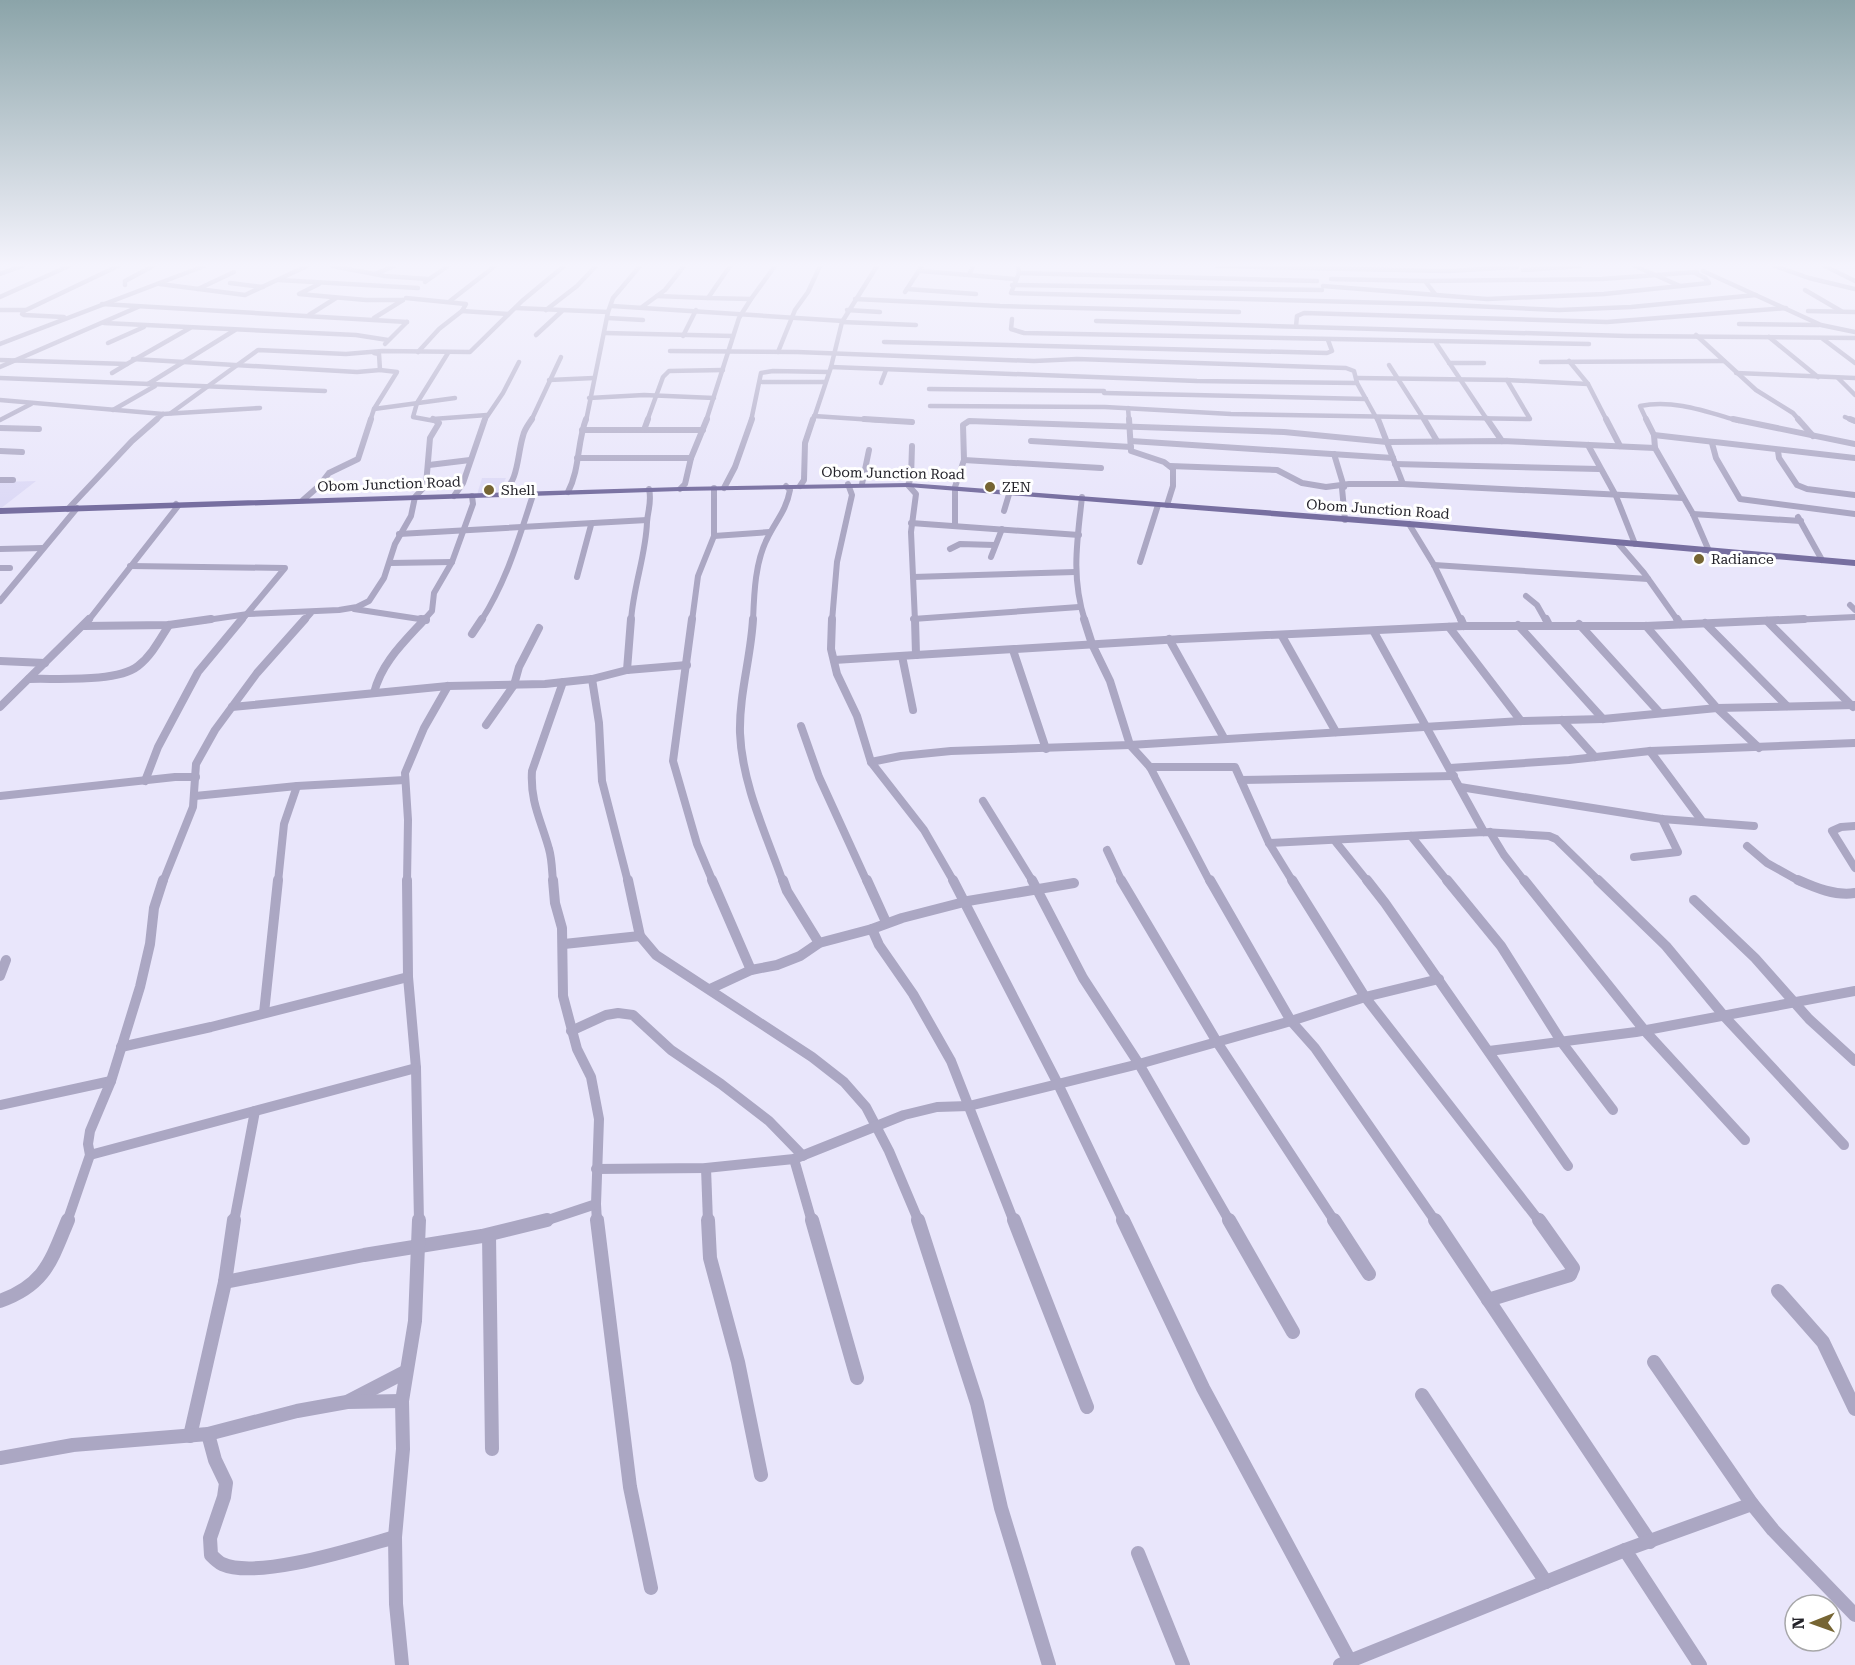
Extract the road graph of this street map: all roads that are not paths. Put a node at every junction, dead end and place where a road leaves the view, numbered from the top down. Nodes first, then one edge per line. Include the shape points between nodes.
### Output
1 (1436, 343) edge
2 (54, 344) edge
3 (161, 344) edge
4 (215, 344) edge
5 (384, 344) edge
6 (426, 344) edge
7 (478, 344) edge
8 (602, 344) edge
9 (731, 344) edge
10 (781, 344) edge
11 (836, 344) edge
12 (976, 344) edge
13 (1246, 344) edge
14 (1329, 344) edge
15 (1543, 344) edge
16 (1589, 344) joint
17 (1705, 344) edge
18 (1777, 344) edge
19 (1830, 344) edge
20 (1100, 346) joint
21 (670, 351) dead end
22 (729, 351) junction
23 (1248, 351) junction
24 (418, 352) junction
25 (778, 352) junction
26 (374, 353) junction
27 (448, 353) junction
28 (833, 354) junction
29 (561, 357) dead end
30 (133, 359) junction
31 (0, 360) edge
32 (15, 360) junction
33 (1569, 361) junction
34 (1603, 361) junction
35 (1724, 361) junction
36 (186, 362) junction
37 (519, 362) dead end
38 (1541, 362) dead end
39 (1449, 363) junction
40 (1484, 363) dead end
41 (1855, 363) edge
42 (127, 364) junction
43 (236, 365) junction
44 (1389, 365) dead end
45 (1249, 366) junction
46 (0, 367) edge
47 (380, 370) junction
48 (723, 370) junction
49 (830, 370) junction
50 (886, 370) junction
51 (112, 373) dead end
52 (1736, 373) junction
53 (1104, 376) junction
54 (1818, 377) junction
55 (0, 378) edge
56 (594, 378) junction
57 (1398, 378) junction
58 (1459, 378) junction
59 (1838, 378) junction
60 (1855, 378) edge
61 (549, 380) junction
62 (1249, 380) junction
63 (1507, 380) junction
64 (1357, 381) junction
65 (762, 382) junction
66 (825, 382) junction
67 (881, 382) dead end
68 (1588, 384) junction
69 (151, 385) junction
70 (207, 387) junction
71 (929, 389) dead end
72 (325, 391) dead end
73 (1104, 392) junction
74 (1855, 395) edge
75 (658, 396) junction
76 (455, 398) dead end
77 (590, 398) junction
78 (714, 398) junction
79 (1366, 399) junction
80 (0, 400) edge
81 (33, 403) junction
82 (417, 404) junction
83 (930, 406) dead end
84 (1105, 407) junction
85 (260, 408) dead end
86 (1128, 408) junction
87 (375, 409) junction
88 (113, 410) junction
89 (171, 413) junction
90 (163, 414) junction
91 (488, 415) junction
92 (814, 416) junction
93 (1377, 417) junction
94 (1423, 417) junction
95 (1845, 417) dead end
96 (433, 419) junction
97 (1487, 419) junction
98 (0, 420) edge
99 (1855, 421) edge
100 (912, 422) dead end
101 (1131, 425) junction
102 (0, 428) edge
103 (39, 429) dead end
104 (582, 430) junction
105 (644, 430) junction
106 (703, 430) junction
107 (1654, 435) junction
108 (1813, 436) junction
109 (1031, 441) dead end
110 (1437, 441) junction
111 (1502, 441) junction
112 (1387, 442) junction
113 (1712, 443) junction
114 (1131, 444) junction
115 (1855, 444) edge
116 (1587, 445) junction
117 (912, 446) dead end
118 (1620, 446) junction
119 (1655, 448) junction
120 (869, 450) dead end
121 (0, 451) edge
122 (1778, 451) junction
123 (22, 452) dead end
124 (1334, 454) junction
125 (577, 458) junction
126 (691, 458) junction
127 (1855, 458) edge
128 (470, 460) junction
129 (964, 460) junction
130 (1394, 461) junction
131 (429, 465) junction
132 (1170, 466) junction
133 (1101, 468) dead end
134 (1599, 469) junction
135 (0, 480) edge
136 (13, 480) dead end
137 (1403, 483) junction
138 (848, 484) junction
139 (862, 484) junction
140 (908, 485) junction
141 (786, 486) junction
142 (800, 486) junction
143 (955, 487) junction
144 (1343, 487) junction
145 (714, 488) junction
146 (724, 488) junction
147 (649, 489) junction
148 (680, 489) junction
149 (1010, 491) junction
150 (568, 492) junction
151 (530, 493) junction
152 (501, 494) junction
153 (1855, 495) edge
154 (454, 496) junction
155 (472, 496) junction
156 (1616, 496) junction
157 (415, 497) junction
158 (1082, 497) junction
159 (1683, 498) junction
160 (303, 500) junction
161 (176, 504) junction
162 (1163, 505) junction
163 (1792, 507) junction
164 (73, 508) junction
165 (1004, 511) dead end
166 (0, 512) edge
167 (1693, 514) junction
168 (1855, 514) edge
169 (648, 520) junction
170 (1345, 520) junction
171 (1801, 521) junction
172 (911, 523) junction
173 (1409, 524) junction
174 (591, 525) junction
175 (955, 525) junction
176 (985, 527) junction
177 (522, 528) junction
178 (1002, 529) junction
179 (462, 531) junction
180 (770, 532) junction
181 (399, 534) junction
182 (1079, 535) junction
183 (714, 536) junction
184 (979, 543) junction
185 (1618, 543) junction
186 (1635, 544) junction
187 (995, 545) junction
188 (43, 548) junction
189 (950, 549) dead end
190 (0, 550) edge
191 (1709, 551) junction
192 (991, 557) dead end
193 (1822, 560) junction
194 (452, 562) junction
195 (1140, 562) dead end
196 (390, 563) junction
197 (1855, 563) edge
198 (1434, 565) junction
199 (130, 566) junction
200 (0, 568) edge
201 (10, 568) dead end
202 (1075, 572) junction
203 (577, 577) dead end
204 (913, 577) junction
205 (1648, 579) junction
206 (1526, 596) dead end
207 (0, 602) edge
208 (1079, 607) junction
209 (349, 609) junction
210 (311, 613) junction
211 (248, 615) junction
212 (1855, 616) edge
213 (913, 619) junction
214 (426, 620) junction
215 (1767, 621) junction
216 (1705, 623) junction
217 (1579, 624) junction
218 (1680, 624) junction
219 (169, 625) junction
220 (1518, 625) junction
221 (1549, 625) junction
222 (84, 626) junction
223 (1464, 626) junction
224 (1646, 626) junction
225 (1449, 627) junction
226 (538, 628) dead end
227 (1374, 632) junction
228 (472, 634) dead end
229 (1282, 636) junction
230 (1169, 639) junction
231 (1092, 644) junction
232 (1013, 650) junction
233 (916, 655) junction
234 (902, 656) junction
235 (834, 660) junction
236 (0, 662) edge
237 (45, 663) junction
238 (687, 665) junction
239 (627, 670) junction
240 (29, 679) junction
241 (592, 679) junction
242 (563, 682) junction
243 (448, 686) junction
244 (514, 686) junction
245 (374, 693) junction
246 (1787, 706) junction
247 (1854, 706) edge
248 (0, 707) edge
249 (232, 707) junction
250 (1717, 708) junction
251 (913, 710) dead end
252 (1659, 712) junction
253 (1603, 719) junction
254 (1562, 720) junction
255 (1521, 721) junction
256 (486, 725) dead end
257 (801, 726) dead end
258 (1427, 727) junction
259 (1336, 732) junction
260 (1224, 738) junction
261 (1855, 743) edge
262 (1130, 745) junction
263 (1759, 748) junction
264 (1046, 749) junction
265 (1650, 751) junction
266 (1595, 757) junction
267 (871, 762) junction
268 (196, 764) junction
269 (1150, 767) junction
270 (1452, 772) junction
271 (175, 777) junction
272 (196, 777) junction
273 (405, 780) junction
274 (1241, 780) junction
275 (145, 781) junction
276 (297, 786) junction
277 (1460, 787) junction
278 (0, 796) edge
279 (195, 796) junction
280 (983, 801) dead end
281 (1662, 819) junction
282 (1702, 821) junction
283 (1754, 826) dead end
284 (1855, 826) edge
285 (1487, 832) junction
286 (1411, 837) junction
287 (1335, 841) junction
288 (1269, 843) junction
289 (1747, 846) dead end
290 (1107, 850) dead end
291 (1634, 857) dead end
292 (1855, 868) edge
293 (1074, 883) dead end
294 (1036, 887) junction
295 (1855, 893) edge
296 (1694, 900) dead end
297 (964, 902) junction
298 (886, 922) junction
299 (872, 929) junction
300 (640, 936) junction
301 (819, 943) junction
302 (564, 944) junction
303 (6, 960) dead end
304 (751, 970) junction
305 (0, 976) edge
306 (408, 977) junction
307 (1439, 979) junction
308 (710, 989) junction
309 (1855, 991) edge
310 (1365, 997) junction
311 (1795, 1002) junction
312 (264, 1013) junction
313 (1724, 1016) junction
314 (1291, 1021) junction
315 (571, 1031) junction
316 (1645, 1031) junction
317 (1217, 1042) junction
318 (1563, 1044) junction
319 (121, 1047) junction
320 (1489, 1051) junction
321 (1855, 1061) edge
322 (1139, 1064) junction
323 (416, 1068) junction
324 (111, 1081) junction
325 (1058, 1084) junction
326 (0, 1105) edge
327 (969, 1106) junction
328 (1613, 1110) dead end
329 (255, 1111) junction
330 (878, 1126) junction
331 (1745, 1140) dead end
332 (1844, 1145) dead end
333 (90, 1155) junction
334 (799, 1158) junction
335 (1568, 1166) dead end
336 (706, 1167) junction
337 (597, 1169) junction
338 (596, 1204) junction
339 (489, 1235) junction
340 (420, 1247) junction
341 (1368, 1274) dead end
342 (225, 1282) junction
343 (1778, 1291) dead end
344 (1488, 1300) junction
345 (0, 1301) edge
346 (1293, 1332) dead end
347 (1654, 1362) dead end
348 (405, 1372) junction
349 (857, 1378) dead end
350 (1422, 1395) dead end
351 (402, 1401) junction
352 (347, 1402) junction
353 (1087, 1407) dead end
354 (1855, 1409) edge
355 (208, 1434) junction
356 (190, 1436) junction
357 (492, 1449) dead end
358 (0, 1458) edge
359 (761, 1475) dead end
360 (1752, 1504) junction
361 (394, 1538) junction
362 (1650, 1542) junction
363 (1625, 1550) junction
364 (1138, 1553) dead end
365 (1546, 1582) junction
366 (651, 1588) dead end
367 (1855, 1615) edge
368 (1347, 1664) edge
369 (402, 1665) edge
370 (1049, 1665) edge
371 (1183, 1665) edge
372 (1700, 1665) edge

1 - 39 street
2 - 32 street
3 - 30 street
4 - 36 street
5 - 26 street
6 - 24 street
7 - 27 street via 470,352
8 - 56 street
9 - 22 street
10 - 25 street
11 - 28 street
12 - 20 street
13 - 23 street
14 - 23 street via 1332,351 1327,353
15 - 16 street
16 - 34 street
17 - 35 street
18 - 54 street
19 - 41 street
20 - 23 street
21 - 22 street
22 - 25 street
22 - 48 street
23 - 45 street
24 - 26 street
24 - 27 street
25 - 28 street
26 - 43 street via 258,350
26 - 47 street via 379,354
27 - 82 street
28 - 45 street
28 - 49 street
29 - 61 street
30 - 36 street
30 - 42 street
31 - 32 street
32 - 42 street
32 - 46 street
33 - 34 street
33 - 38 street
33 - 68 street
34 - 35 street
35 - 52 street
36 - 43 street
36 - 69 street
37 - 91 street
39 - 40 street
39 - 58 street
42 - 51 street
43 - 47 street
43 - 70 street
44 - 57 street
45 - 62 street
45 - 64 street via 1346,368 1354,371
47 - 87 street via 398,372
48 - 75 street via 669,371 663,377
48 - 78 street
49 - 50 street
49 - 65 street via 765,372 761,373
49 - 66 street
50 - 53 street
50 - 67 street
52 - 54 street
52 - 108 street via 1755,390 1793,413
53 - 62 street
53 - 73 street
54 - 59 street
55 - 69 street
56 - 61 street
56 - 77 street
57 - 58 street
57 - 64 street
57 - 94 street
58 - 63 street
58 - 97 street
59 - 60 street
59 - 74 street
61 - 152 street via 523,434 515,474
62 - 64 street
63 - 68 street
63 - 97 street via 1530,419
64 - 79 street
65 - 66 street
65 - 146 street via 731,480
66 - 92 street
68 - 118 street
69 - 70 street
69 - 88 street
70 - 72 street
70 - 89 street
71 - 73 street
73 - 79 street
73 - 84 street
75 - 77 street
75 - 78 street
75 - 105 street
76 - 82 street
77 - 104 street
78 - 106 street
79 - 93 street
80 - 81 street
81 - 88 street
81 - 98 street
82 - 87 street
82 - 96 street via 414,418
83 - 84 street
84 - 86 street
85 - 89 street
86 - 93 street
86 - 101 street
87 - 160 street via 358,459 329,473
88 - 90 street
89 - 90 street
90 - 164 street via 132,441
91 - 96 street
91 - 128 street
92 - 100 street
92 - 142 street via 803,452 804,480
93 - 94 street
93 - 112 street
94 - 97 street
94 - 110 street
95 - 99 street
96 - 131 street via 439,423 430,438
97 - 111 street
101 - 112 street via 1284,432
101 - 114 street
101 - 129 street via 969,421 962,429
102 - 103 street
104 - 105 street
104 - 125 street
105 - 106 street
106 - 126 street
107 - 108 street via 1642,405 1694,409
107 - 113 street
107 - 119 street
108 - 115 street
109 - 114 street
110 - 111 street
110 - 112 street
111 - 116 street
112 - 130 street
113 - 122 street
113 - 163 street via 1737,497
114 - 124 street
114 - 132 street via 1135,454
116 - 118 street
116 - 134 street
117 - 140 street
118 - 119 street
119 - 159 street
120 - 139 street
121 - 123 street
122 - 127 street
122 - 153 street via 1797,486
124 - 130 street
124 - 144 street
125 - 126 street
125 - 150 street via 575,478
126 - 148 street via 685,484
128 - 131 street
128 - 154 street
129 - 133 street
129 - 143 street
130 - 134 street
130 - 137 street
131 - 157 street via 426,485
132 - 144 street via 1277,470 1307,484
132 - 162 street via 1173,484
134 - 156 street
135 - 136 street
137 - 144 street
137 - 156 street
138 - 139 main road, Obom Junction Road
138 - 142 main road, Obom Junction Road
138 - 235 street via 852,495 837,562 832,608
139 - 140 main road, Obom Junction Road
140 - 143 main road, Obom Junction Road
140 - 172 street via 916,494
141 - 142 main road, Obom Junction Road
141 - 146 main road, Obom Junction Road
141 - 180 street via 790,490 787,507
143 - 149 main road, Obom Junction Road
143 - 175 street
144 - 170 street
145 - 146 main road, Obom Junction Road
145 - 148 main road, Obom Junction Road
145 - 183 street
147 - 148 main road, Obom Junction Road
147 - 150 main road, Obom Junction Road
147 - 169 street via 652,501
149 - 158 main road, Obom Junction Road
149 - 165 street
150 - 151 main road, Obom Junction Road
151 - 152 main road, Obom Junction Road
151 - 177 street via 532,498
152 - 155 main road, Obom Junction Road
154 - 155 main road, Obom Junction Road
154 - 157 main road, Obom Junction Road
155 - 179 street
156 - 159 street
156 - 186 street
157 - 160 main road, Obom Junction Road
157 - 181 street via 411,516
158 - 162 main road, Obom Junction Road
158 - 182 street
159 - 167 street
160 - 161 main road, Obom Junction Road
161 - 164 main road, Obom Junction Road
161 - 199 street
162 - 170 main road, Obom Junction Road
162 - 195 street
163 - 168 street
163 - 171 street
164 - 166 main road, Obom Junction Road
164 - 188 street
167 - 171 street
167 - 191 street
169 - 174 street
169 - 239 street via 632,602
170 - 173 main road, Obom Junction Road
171 - 193 street
172 - 175 street
172 - 204 street
173 - 185 main road, Obom Junction Road
173 - 198 street
174 - 177 street
174 - 203 street
175 - 176 street
176 - 178 street
176 - 184 street
177 - 179 street
177 - 228 street via 498,594
178 - 182 street
178 - 187 street
179 - 181 street
179 - 194 street
180 - 183 street
180 - 301 street via 754,594 750,657 741,704 743,763 787,891
181 - 196 street
182 - 202 street
183 - 238 street via 698,576
184 - 187 street
184 - 189 street
185 - 186 main road, Obom Junction Road
185 - 205 street
186 - 191 main road, Obom Junction Road
187 - 192 street
188 - 190 street
188 - 207 street
191 - 193 main road, Obom Junction Road
193 - 197 main road, Obom Junction Road
194 - 196 street
194 - 214 street via 434,593 432,611
196 - 209 street via 369,601
198 - 205 street
198 - 223 street
199 - 211 street via 285,568
199 - 222 street
200 - 201 street
202 - 204 street
202 - 208 street
204 - 213 street
205 - 218 street
206 - 221 street via 1537,605
208 - 213 street
208 - 231 street
209 - 210 street
209 - 214 street
210 - 211 street
210 - 249 street
211 - 219 street
211 - 275 street via 198,672 158,747
212 - 215 street
213 - 233 street
214 - 245 street via 389,659
215 - 216 street
215 - 247 street
216 - 218 street
216 - 246 street
217 - 221 street
217 - 224 street
217 - 252 street
218 - 224 street
219 - 222 street
219 - 240 street via 142,663 133,669 108,675
220 - 221 street
220 - 223 street
220 - 253 street
222 - 237 street
223 - 225 street
224 - 250 street
225 - 227 street
225 - 255 street
226 - 244 street
227 - 229 street
227 - 258 street
229 - 230 street
229 - 259 street
230 - 231 street
230 - 260 street
231 - 232 street
231 - 262 street via 1110,681
232 - 233 street
232 - 264 street
233 - 234 street
234 - 235 street
234 - 251 street
235 - 267 street
236 - 237 street
237 - 240 street
238 - 239 street
238 - 304 street via 673,761 697,844
239 - 241 street
240 - 248 street
241 - 242 street
241 - 300 street via 602,781
242 - 244 street
242 - 302 street via 531,784 536,818 550,851
243 - 244 street
243 - 245 street
243 - 273 street via 424,728
244 - 256 street
245 - 249 street
246 - 247 street
246 - 250 street
249 - 268 street
250 - 252 street
250 - 263 street
252 - 253 street
253 - 254 street
254 - 255 street
254 - 266 street
255 - 258 street
257 - 298 street via 819,777
258 - 259 street
258 - 270 street
259 - 260 street
260 - 262 street
261 - 263 street
262 - 264 street
262 - 269 street
263 - 265 street
264 - 267 street via 951,751
265 - 266 street
265 - 282 street
266 - 270 street
267 - 297 street via 924,830
268 - 271 street
268 - 272 street
269 - 274 street via 1231,766 1237,769
269 - 314 street via 1227,913
270 - 274 street
270 - 277 street
271 - 272 street
271 - 275 street
272 - 279 street
273 - 276 street
273 - 306 street
274 - 288 street
275 - 278 street
276 - 279 street
276 - 312 street via 284,824
277 - 281 street
277 - 285 street
279 - 319 street via 154,908 150,944
280 - 294 street
281 - 282 street
281 - 291 street via 1678,852
282 - 283 street
284 - 292 street via 1832,831
285 - 286 street
285 - 313 street via 1549,836 1565,846 1665,946
285 - 316 street
286 - 287 street
286 - 318 street via 1501,946
287 - 288 street
287 - 307 street
288 - 310 street
289 - 295 street via 1766,864 1785,874 1841,895
290 - 317 street
293 - 294 street
294 - 297 street
294 - 322 street via 1083,978
296 - 311 street
297 - 298 street
297 - 325 street
298 - 299 street
299 - 301 street
299 - 327 street via 951,1061
300 - 302 street
300 - 308 street via 656,955
301 - 304 street via 800,956
302 - 315 street via 563,996
303 - 305 street
304 - 308 street
306 - 312 street
306 - 323 street
307 - 310 street
307 - 320 street
308 - 330 street via 844,1082
309 - 311 street
310 - 314 street
310 - 344 street via 1573,1268 1570,1275
311 - 313 street
311 - 321 street
312 - 319 street
313 - 316 street
313 - 332 street
314 - 317 street
314 - 344 street via 1328,1066
315 - 334 street via 606,1015 633,1015 671,1050 769,1121
315 - 337 street via 596,1097
316 - 318 street
316 - 331 street
317 - 322 street
317 - 341 street
318 - 320 street
318 - 328 street
319 - 324 street
320 - 335 street
322 - 325 street
322 - 346 street
323 - 329 street
323 - 340 street
324 - 326 street
324 - 333 street via 90,1131
325 - 327 street
325 - 368 street via 1203,1388
327 - 330 street via 937,1107
327 - 353 street
329 - 333 street
329 - 342 street
330 - 334 street
330 - 370 street via 921,1227 942,1292 977,1403 1001,1508
333 - 345 street via 50,1262 38,1280
334 - 336 street
334 - 349 street
336 - 337 street
336 - 359 street via 710,1258 738,1362
337 - 338 street
338 - 339 street
338 - 366 street via 630,1487
339 - 340 street
339 - 357 street
340 - 342 street
340 - 348 street via 415,1321
342 - 356 street
343 - 354 street via 1820,1339
344 - 362 street
347 - 360 street
348 - 351 street
348 - 352 street
350 - 365 street
351 - 352 street
351 - 361 street via 403,1449
352 - 355 street
355 - 356 street
355 - 361 street via 226,1483 210,1538 211,1555 222,1564 256,1568
356 - 358 street via 72,1445
360 - 362 street
360 - 367 street
361 - 369 street
362 - 363 street
363 - 365 street
363 - 372 street
364 - 371 street
365 - 368 street

